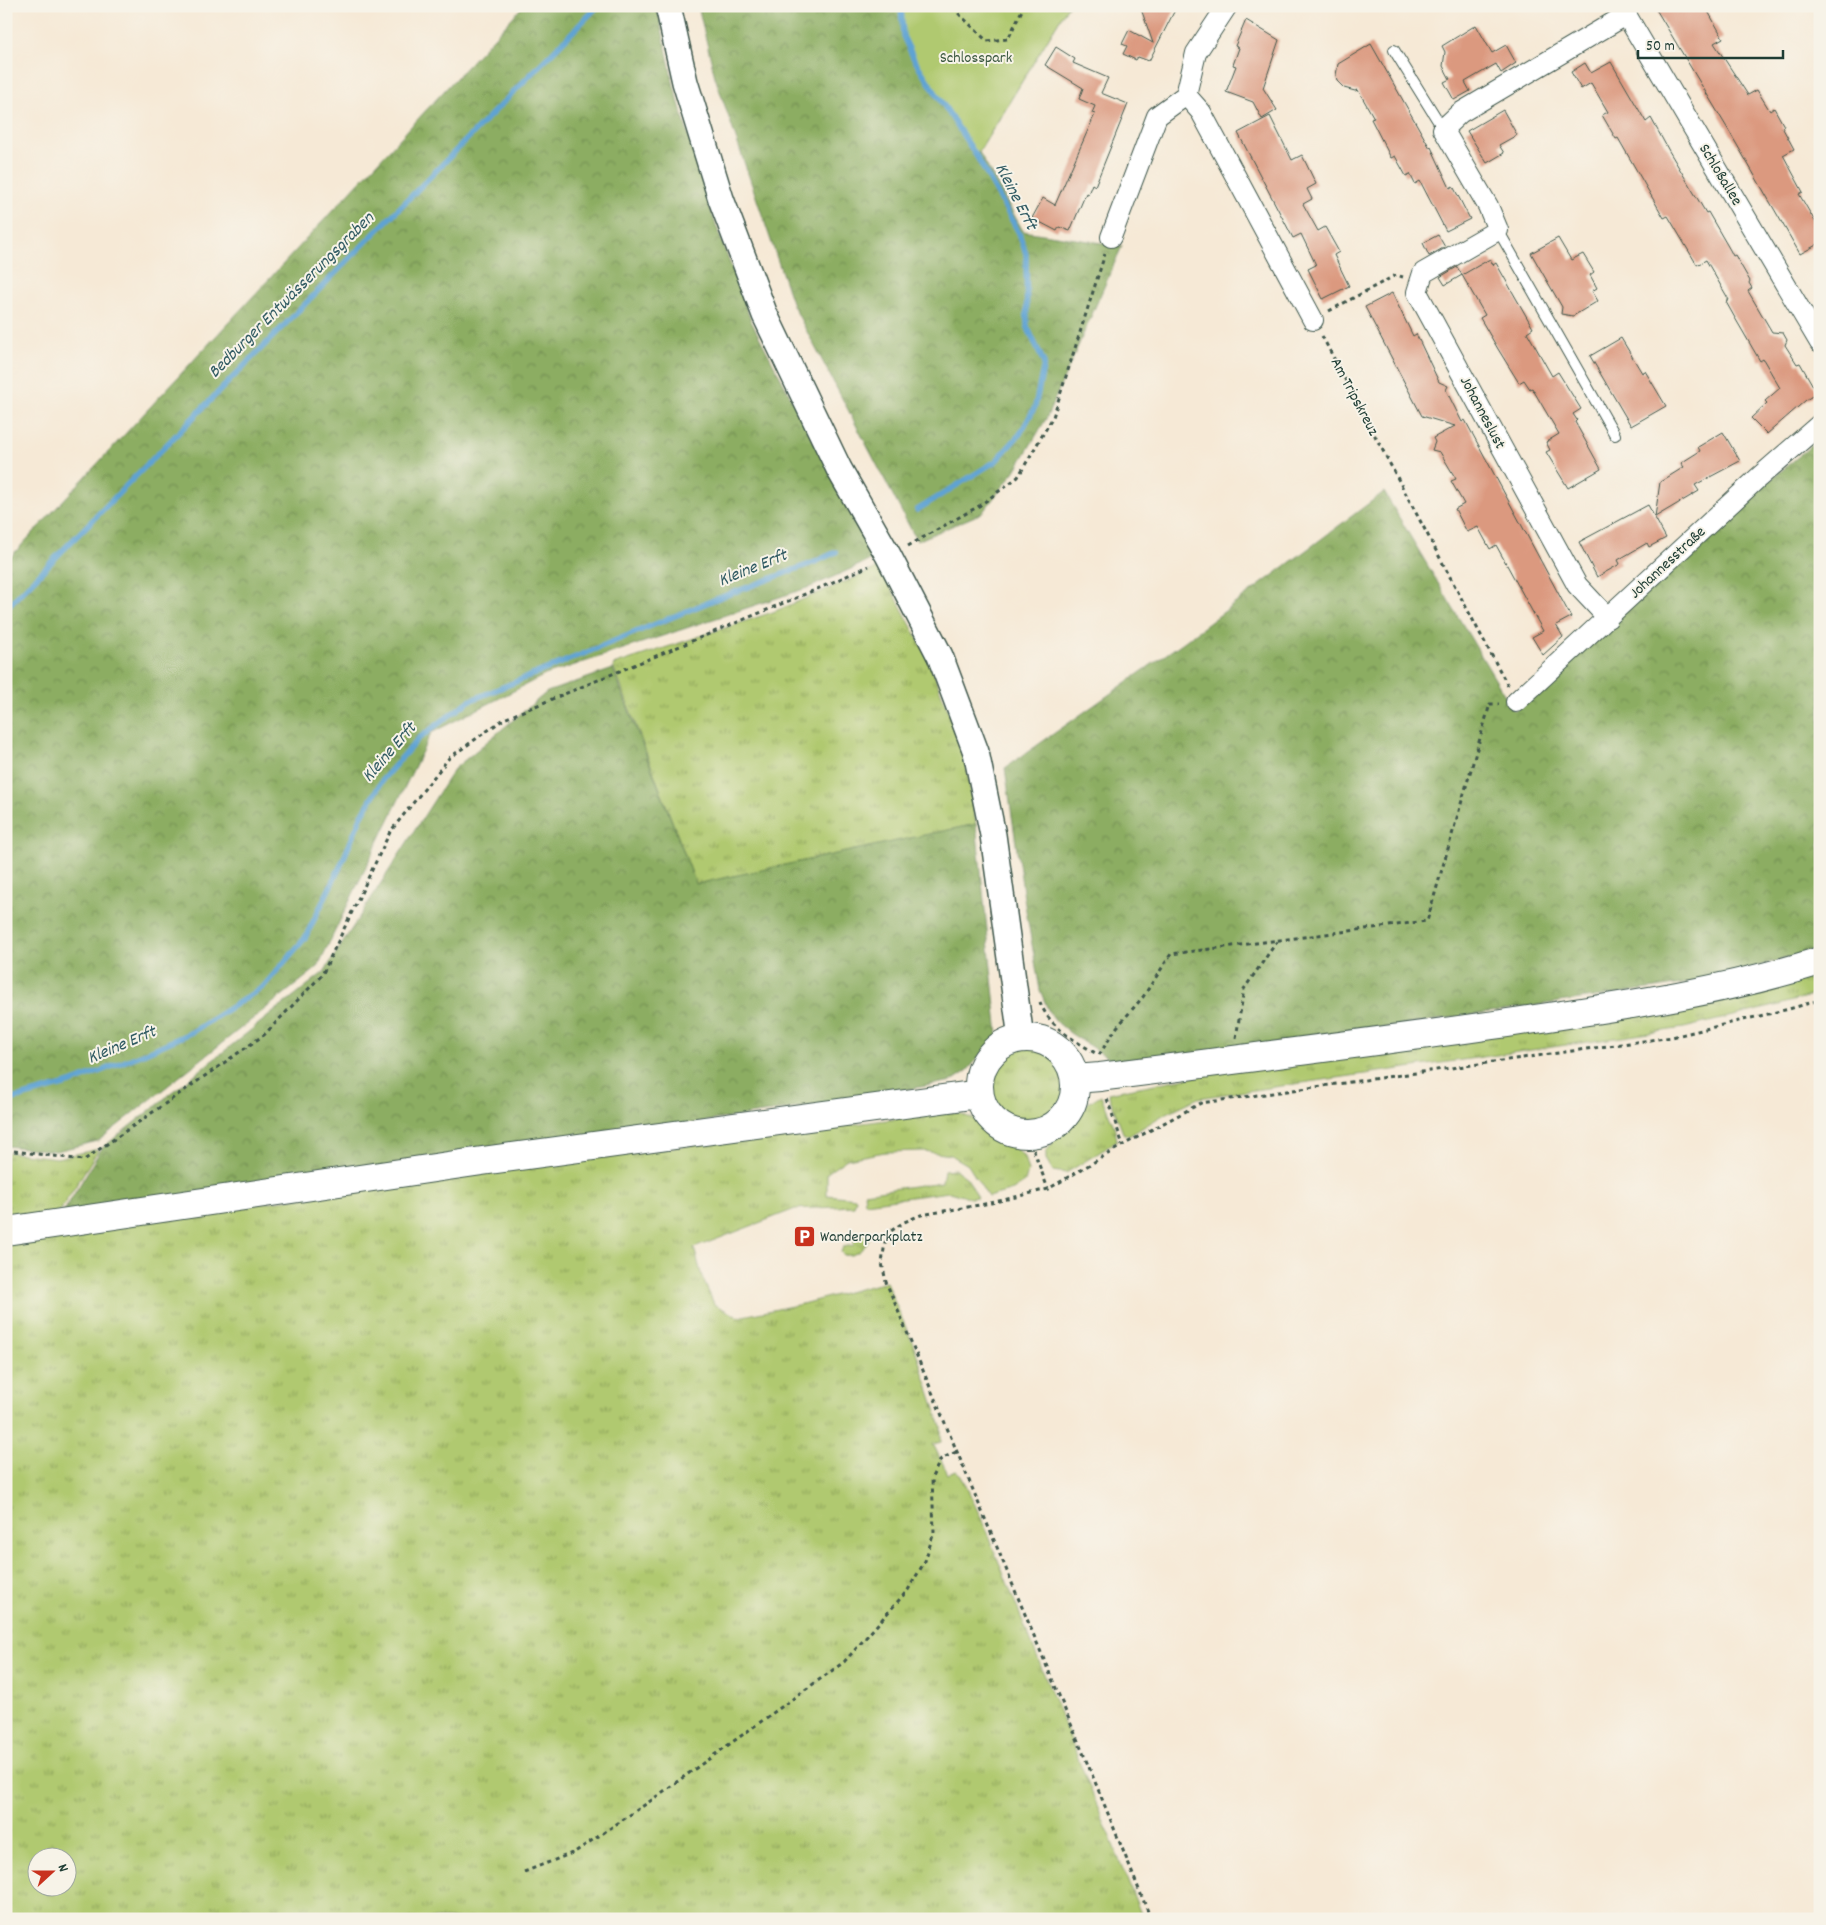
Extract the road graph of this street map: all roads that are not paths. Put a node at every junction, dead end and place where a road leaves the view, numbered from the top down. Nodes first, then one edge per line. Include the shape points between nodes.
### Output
1 (668, 6) edge
2 (1226, 6) edge
3 (1624, 11) edge
4 (1394, 50) dead end
5 (1186, 95) junction
6 (1443, 129) junction
7 (1498, 230) junction
8 (1111, 237) road end
9 (1313, 320) road end
10 (1820, 343) edge
11 (1820, 424) edge
12 (1615, 435) dead end
13 (1608, 618) junction
14 (1516, 702) road end
15 (1820, 961) edge
16 (1021, 1038) junction
17 (1091, 1070) junction
18 (978, 1094) junction
19 (6, 1231) edge

1 - 16 street via 685,82 721,199 765,314 839,469 896,552 976,752 993,835
2 - 5 street via 1196,53
3 - 6 street via 1460,113
3 - 10 street, Schloßallee
4 - 6 lane
5 - 8 street via 1157,116
5 - 9 street via 1202,112
6 - 7 street via 1488,206
7 - 12 lane
7 - 13 street, Johanneslust via 1423,274 1417,292 1576,585
11 - 13 street, Johannesstraße
13 - 14 street, Johannesstraße
15 - 17 main road via 1702,992 1619,1007 1430,1034
16 - 17 main road via 1049,1043 1069,1062
16 - 18 main road via 1009,1041 991,1053 980,1072
17 - 18 main road via 1069,1111 1056,1125 1041,1133 1008,1132 993,1122
18 - 19 main road via 482,1161

